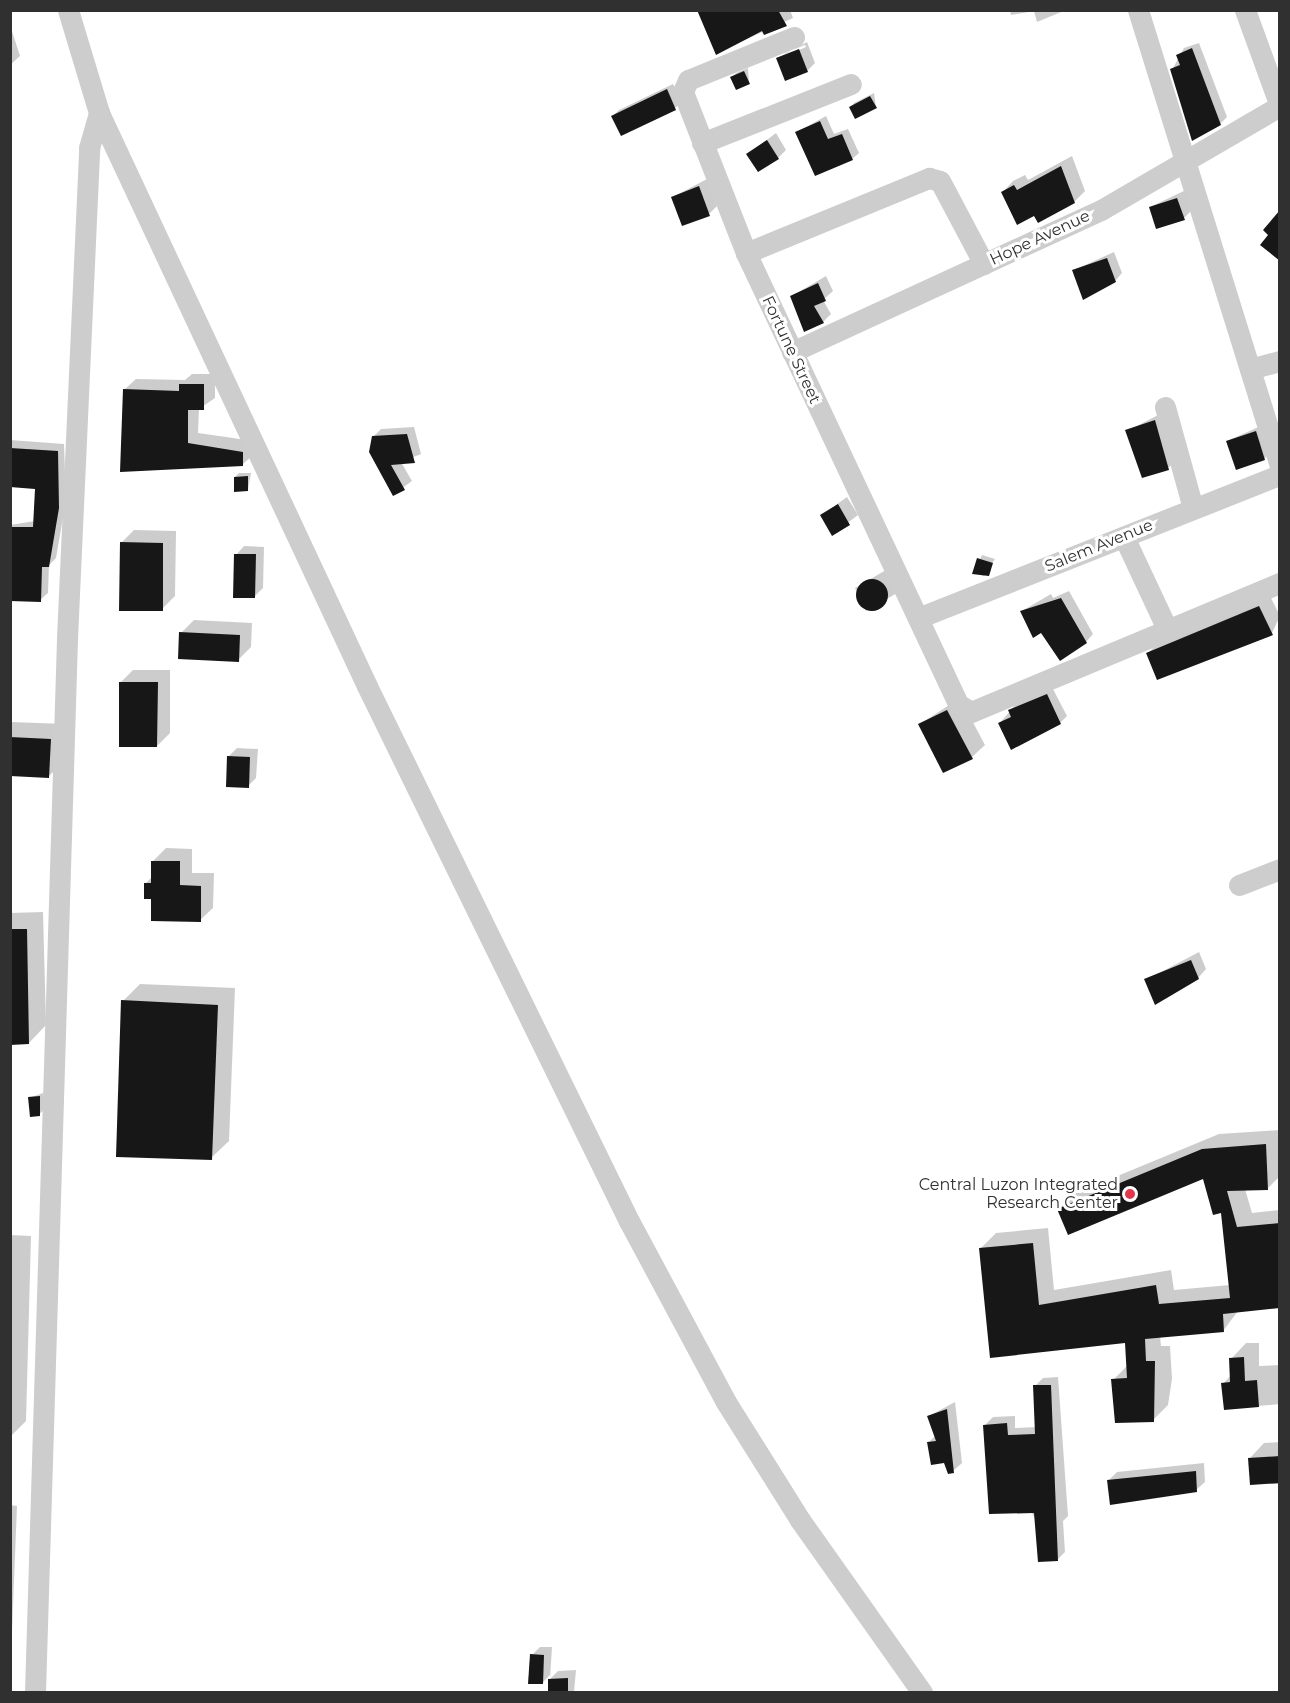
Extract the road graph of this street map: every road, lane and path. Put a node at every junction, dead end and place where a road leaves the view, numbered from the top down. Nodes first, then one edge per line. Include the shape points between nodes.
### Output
1 (68, 10) edge
2 (1138, 10) edge
3 (1245, 10) edge
4 (794, 37) dead end
5 (851, 84) dead end
6 (1279, 106) edge
7 (99, 112) junction
8 (702, 143) junction
9 (1186, 160) junction
10 (746, 253) junction
11 (984, 264) junction
12 (792, 352) junction
13 (1280, 361) edge
14 (1250, 369) junction
15 (1165, 407) dead end
16 (1280, 465) edge
17 (1280, 475) edge
18 (1193, 508) junction
19 (1124, 537) junction
20 (1280, 583) edge
21 (918, 618) junction
22 (1168, 632) junction
23 (1280, 868) edge
24 (1239, 885) dead end
25 (35, 1692) edge
26 (922, 1692) edge

1 - 7 street
2 - 9 street
3 - 6 street
4 - 8 street, Fortune Street via 688,80 683,92
5 - 8 street
6 - 9 street, Hope Avenue
7 - 25 street via 89,148 67,638
7 - 26 street via 367,686 629,1221 738,1422 800,1520
8 - 10 street, Fortune Street
9 - 11 street, Hope Avenue via 1101,210
9 - 14 street
10 - 11 street via 929,178 940,181
10 - 12 street, Fortune Street
11 - 12 street, Hope Avenue
12 - 21 street, Fortune Street
13 - 14 street
14 - 16 street
15 - 18 street
17 - 18 street, Salem Avenue
18 - 19 street, Salem Avenue
19 - 21 street, Salem Avenue
19 - 22 street
20 - 22 street
21 - 22 street, Fortune Street via 958,704 971,712
23 - 24 street

